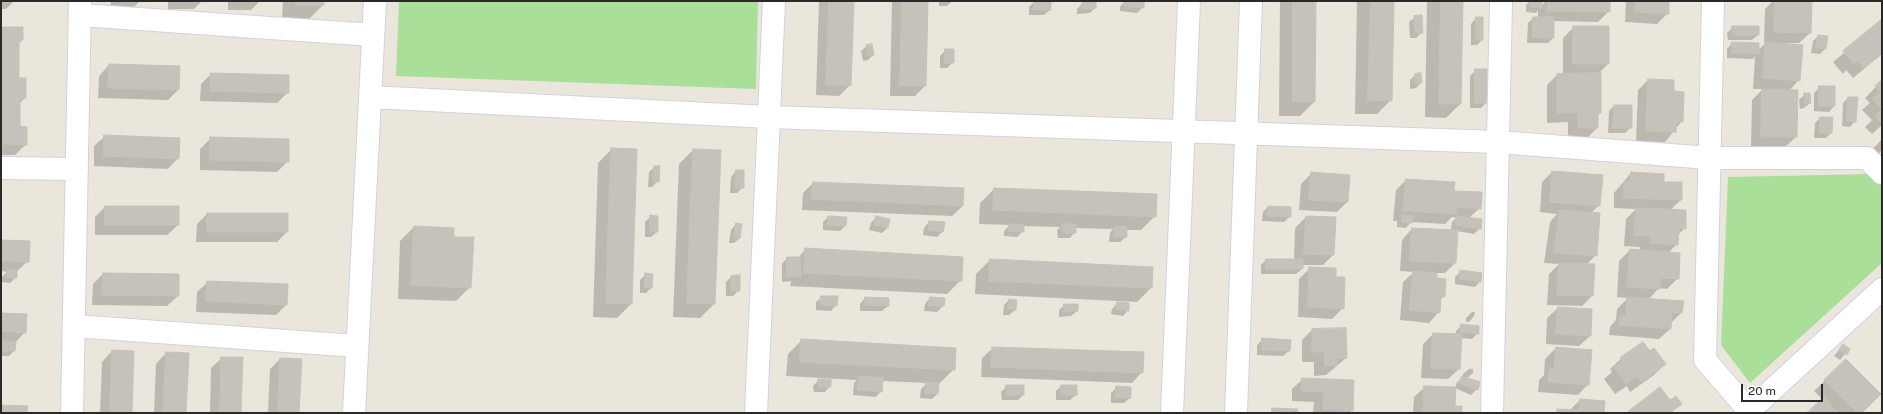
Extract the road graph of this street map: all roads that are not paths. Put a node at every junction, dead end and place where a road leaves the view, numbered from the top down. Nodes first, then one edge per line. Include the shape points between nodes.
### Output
1 (375, 1) edge
2 (774, 1) edge
3 (1189, 1) edge
4 (1251, 1) edge
5 (1501, 1) edge
6 (1713, 1) edge
7 (80, 8) edge
8 (373, 34) junction
9 (370, 97) junction
10 (769, 117) junction
11 (1183, 132) junction
12 (1246, 134) junction
13 (1498, 142) junction
14 (1710, 158) junction
15 (1, 168) edge
16 (77, 169) junction
17 (1882, 173) edge
18 (1882, 289) edge
19 (74, 326) junction
20 (357, 346) junction
21 (1750, 412) edge
22 (72, 413) edge
23 (354, 413) edge
24 (756, 413) edge
25 (1172, 413) edge
26 (1236, 413) edge
27 (1492, 413) edge

1 - 8 street
2 - 10 street
3 - 11 street
4 - 12 street
5 - 13 street
6 - 14 street
7 - 8 street
7 - 16 street
8 - 9 street
9 - 10 street
9 - 20 street
10 - 11 street
10 - 24 street
11 - 12 street
11 - 25 street
12 - 13 street
12 - 26 street
13 - 14 street
13 - 27 street
14 - 17 street via 1867,158
14 - 21 street via 1705,360
15 - 16 street
16 - 19 street
18 - 21 street
19 - 20 street
19 - 22 street
20 - 23 street

